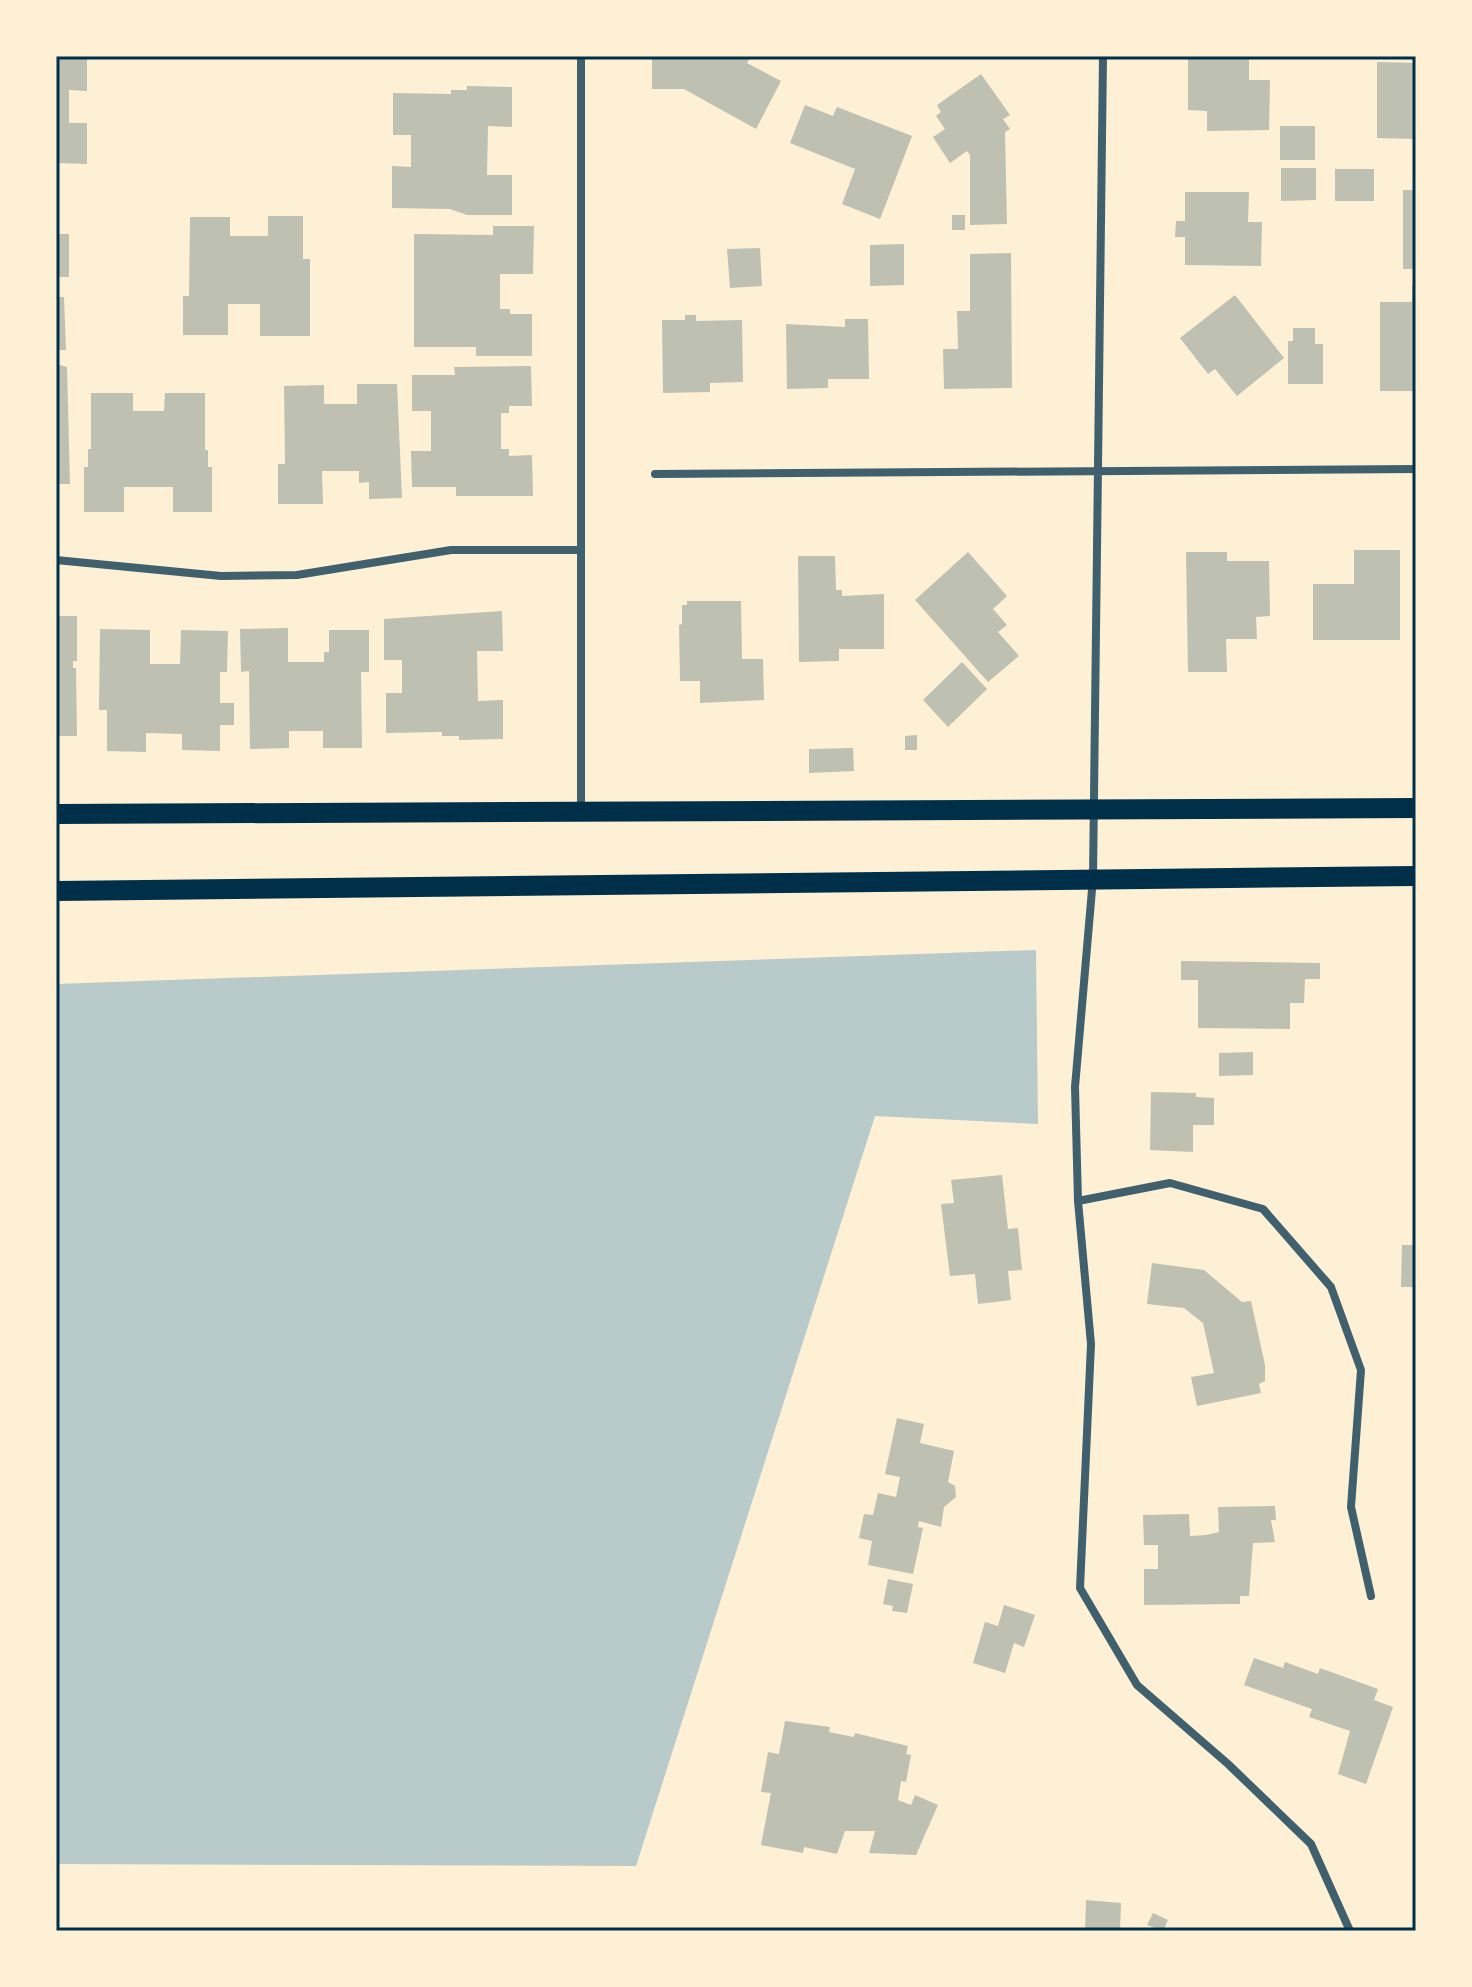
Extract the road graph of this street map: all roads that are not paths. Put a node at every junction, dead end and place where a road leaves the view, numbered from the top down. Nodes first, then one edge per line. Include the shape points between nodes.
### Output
1 (581, 56) edge
2 (1103, 56) edge
3 (1416, 469) edge
4 (1098, 473) junction
5 (655, 474) dead end
6 (581, 550) junction
7 (56, 560) edge
8 (1416, 808) edge
9 (581, 811) junction
10 (1093, 811) junction
11 (56, 814) edge
12 (1416, 876) edge
13 (1093, 878) junction
14 (56, 891) edge
15 (1078, 1201) junction
16 (1371, 1596) dead end
17 (1350, 1931) edge

1 - 6 street
2 - 4 street
3 - 4 street
4 - 5 street
4 - 10 street
6 - 7 street via 451,550 297,575 157,572
6 - 9 street
8 - 10 main road
9 - 10 main road
9 - 11 main road
10 - 13 street
12 - 13 main road
13 - 14 main road
13 - 15 street via 1075,1087
15 - 16 street via 1170,1183 1263,1209 1331,1287 1361,1370 1351,1507
15 - 17 street via 1091,1344 1080,1588 1137,1685 1311,1844

